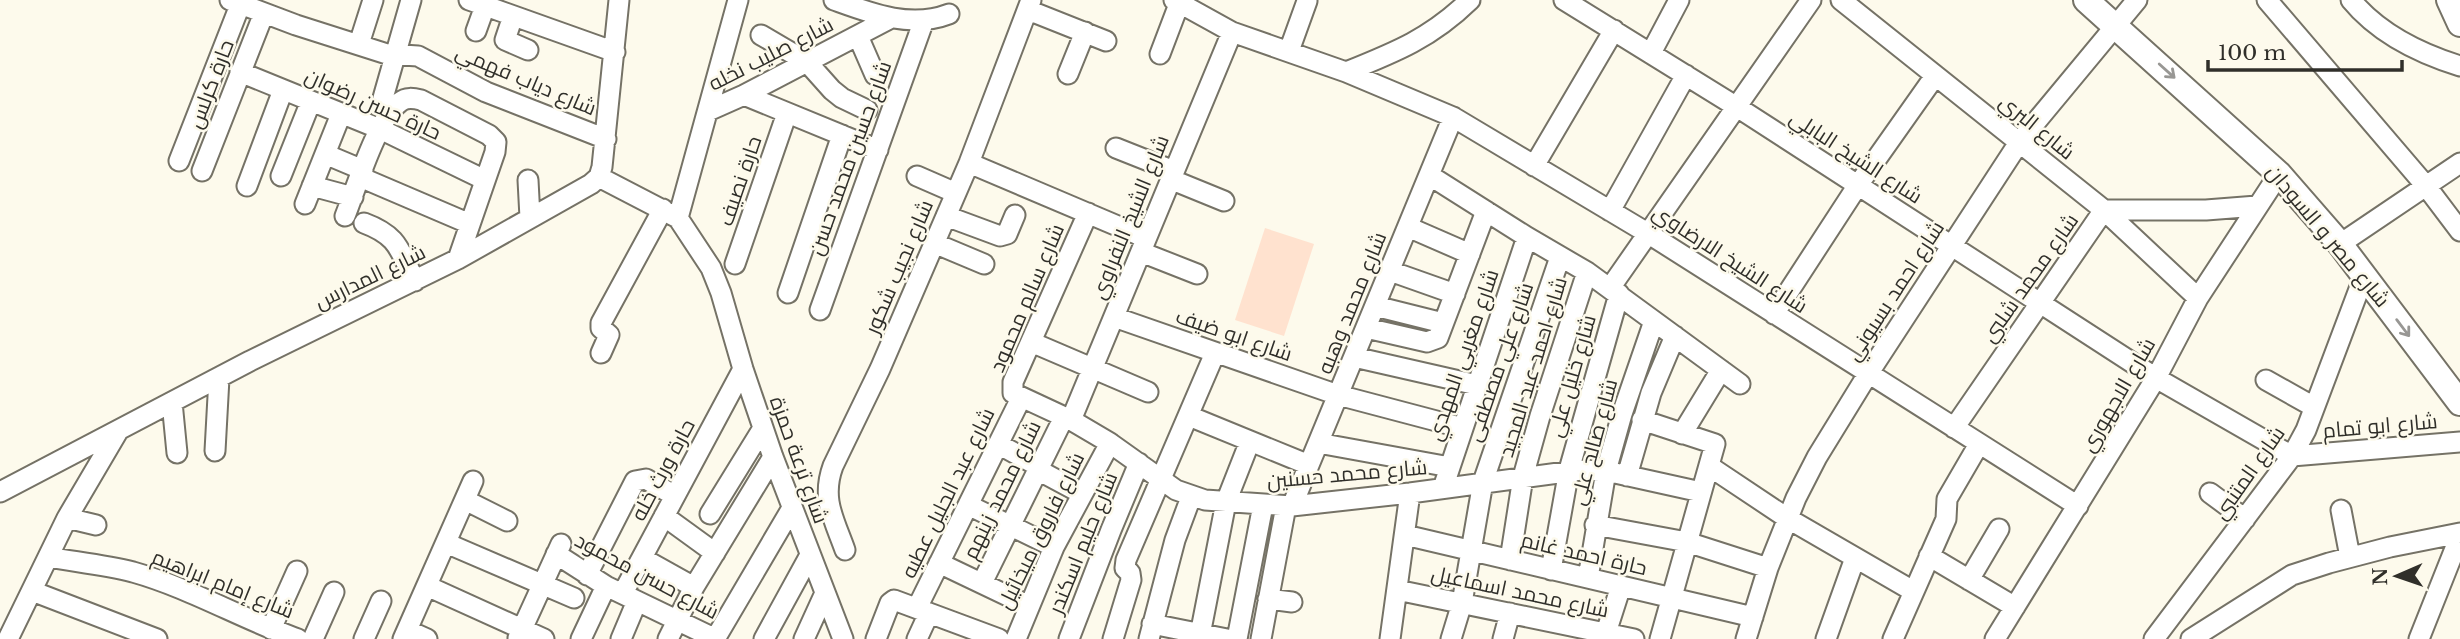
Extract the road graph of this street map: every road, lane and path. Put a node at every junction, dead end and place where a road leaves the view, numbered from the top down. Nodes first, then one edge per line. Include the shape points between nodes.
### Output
1 (373, 0) edge
2 (411, 0) edge
3 (619, 0) edge
4 (738, 0) edge
5 (834, 0) edge
6 (911, 0) edge
7 (1470, 0) edge
8 (1564, 0) edge
9 (1679, 0) edge
10 (1811, 0) edge
11 (1841, 0) edge
12 (2086, 0) edge
13 (2137, 0) edge
14 (2267, 0) edge
15 (2351, 0) edge
16 (2449, 0) edge
17 (237, 1) edge
18 (1307, 1) edge
19 (1177, 2) edge
20 (477, 3) edge
21 (1030, 5) edge
22 (264, 13) junction
23 (948, 14) dead end
24 (513, 16) junction
25 (898, 18) junction
26 (924, 20) junction
27 (2460, 24) edge
28 (2117, 25) junction
29 (1614, 30) junction
30 (476, 32) dead end
31 (1085, 32) junction
32 (1232, 32) junction
33 (761, 35) dead end
34 (858, 36) junction
35 (1106, 41) dead end
36 (359, 44) junction
37 (224, 46) junction
38 (528, 50) dead end
39 (1289, 51) junction
40 (615, 52) junction
41 (394, 54) junction
42 (1160, 54) dead end
43 (1651, 54) junction
44 (807, 62) junction
45 (244, 64) junction
46 (2460, 66) edge
47 (1346, 72) junction
48 (1068, 74) dead end
49 (875, 75) dead end
50 (1686, 75) junction
51 (1935, 76) junction
52 (283, 90) junction
53 (744, 95) junction
54 (311, 101) junction
55 (397, 104) junction
56 (1737, 107) junction
57 (867, 110) dead end
58 (708, 111) junction
59 (787, 113) junction
60 (341, 114) junction
61 (1453, 117) junction
62 (380, 130) junction
63 (842, 135) junction
64 (606, 139) junction
65 (2020, 141) junction
66 (1116, 148) dead end
67 (878, 149) junction
68 (325, 154) junction
69 (179, 161) dead end
70 (970, 163) junction
71 (2460, 163) edge
72 (1534, 166) junction
73 (202, 171) dead end
74 (362, 173) junction
75 (2280, 174) junction
76 (1172, 175) junction
77 (1429, 175) junction
78 (281, 176) dead end
79 (917, 176) dead end
80 (599, 177) junction
81 (485, 180) junction
82 (528, 180) dead end
83 (1858, 185) junction
84 (247, 186) dead end
85 (2427, 186) junction
86 (956, 193) junction
87 (353, 197) junction
88 (1224, 201) dead end
89 (2257, 206) junction
90 (2104, 210) junction
91 (1486, 211) junction
92 (1610, 211) junction
93 (1088, 213) junction
94 (671, 214) junction
95 (1015, 215) dead end
96 (345, 216) dead end
97 (946, 216) junction
98 (530, 218) junction
99 (364, 223) dead end
100 (470, 224) junction
101 (1408, 227) junction
102 (2460, 231) edge
103 (1649, 234) junction
104 (1527, 237) junction
105 (934, 243) junction
106 (2340, 244) junction
107 (1144, 245) junction
108 (1951, 246) junction
109 (1470, 254) junction
110 (1560, 257) junction
111 (458, 259) junction
112 (735, 264) dead end
113 (984, 264) dead end
114 (1390, 271) junction
115 (1587, 272) junction
116 (1197, 274) dead end
117 (2364, 276) junction
118 (415, 281) junction
119 (1615, 291) junction
120 (788, 293) dead end
121 (1455, 294) junction
122 (2198, 298) junction
123 (2040, 304) junction
124 (1375, 306) junction
125 (820, 310) dead end
126 (1774, 314) junction
127 (1114, 317) junction
128 (1654, 321) junction
129 (1366, 328) junction
130 (1440, 330) junction
131 (1675, 336) junction
132 (1031, 342) junction
133 (601, 353) dead end
134 (1215, 353) junction
135 (1354, 357) junction
136 (1093, 368) junction
137 (743, 369) junction
138 (1721, 370) junction
139 (1868, 374) junction
140 (2156, 377) junction
141 (219, 378) junction
142 (2266, 380) dead end
143 (1740, 384) dead end
144 (1477, 385) junction
145 (1148, 392) dead end
146 (1338, 396) junction
147 (1021, 398) junction
148 (172, 402) junction
149 (2460, 404) edge
150 (2314, 407) junction
151 (1189, 416) junction
152 (1068, 418) junction
153 (1642, 420) junction
154 (763, 428) junction
155 (1463, 428) junction
156 (1954, 428) junction
157 (118, 431) junction
158 (1682, 434) junction
159 (1250, 441) junction
160 (2460, 442) edge
161 (1110, 443) junction
162 (1318, 443) junction
163 (998, 444) junction
164 (1979, 444) junction
165 (215, 451) dead end
166 (177, 453) dead end
167 (2292, 456) junction
168 (773, 457) junction
169 (1139, 463) junction
170 (1309, 465) junction
171 (1709, 466) junction
172 (1450, 467) junction
173 (1039, 468) junction
174 (1569, 470) junction
175 (1606, 471) junction
176 (1627, 476) junction
177 (1523, 477) junction
178 (473, 481) dead end
179 (1160, 481) junction
180 (1483, 482) junction
181 (1443, 488) junction
182 (0, 492) edge
183 (1701, 492) junction
184 (1082, 493) junction
185 (1410, 493) junction
186 (2210, 493) dead end
187 (675, 496) junction
188 (1191, 497) junction
189 (464, 500) junction
190 (1226, 502) junction
191 (968, 505) junction
192 (1263, 505) junction
193 (1289, 506) junction
194 (2078, 506) junction
195 (792, 509) junction
196 (2341, 510) dead end
197 (710, 514) dead end
198 (664, 516) junction
199 (67, 517) junction
200 (1787, 518) junction
201 (2245, 519) junction
202 (506, 521) dead end
203 (96, 524) dead end
204 (1595, 525) junction
205 (1011, 526) junction
206 (1998, 529) dead end
207 (1405, 535) junction
208 (2460, 535) edge
209 (1687, 542) junction
210 (446, 543) junction
211 (1054, 547) junction
212 (845, 550) dead end
213 (1473, 551) junction
214 (715, 553) junction
215 (810, 555) junction
216 (1929, 556) junction
217 (2350, 557) junction
218 (48, 558) junction
219 (642, 558) junction
220 (1855, 558) junction
221 (1510, 560) junction
222 (939, 563) junction
223 (1768, 568) junction
224 (1551, 570) junction
225 (297, 571) dead end
226 (587, 575) junction
227 (1588, 578) junction
228 (1969, 580) junction
229 (982, 583) junction
230 (542, 584) junction
231 (427, 586) junction
232 (1621, 586) junction
233 (694, 587) junction
234 (1247, 589) junction
235 (1397, 590) junction
236 (32, 591) junction
237 (1913, 591) junction
238 (334, 592) dead end
239 (622, 593) junction
240 (825, 593) junction
241 (1269, 593) junction
242 (574, 598) dead end
243 (1673, 598) junction
244 (381, 601) dead end
245 (1293, 602) dead end
246 (1462, 603) junction
247 (1028, 606) junction
248 (2015, 607) junction
249 (923, 610) junction
250 (1510, 613) junction
251 (1753, 617) junction
252 (677, 621) junction
253 (271, 629) junction
254 (1150, 631) edge
255 (1551, 631) edge
256 (10, 633) edge
257 (962, 633) edge
258 (405, 634) edge
259 (520, 634) edge
260 (1200, 635) junction
261 (1605, 636) edge
262 (2418, 638) edge
263 (157, 639) edge
264 (298, 639) edge
265 (313, 639) edge
266 (364, 639) edge
267 (428, 639) edge
268 (544, 639) edge
269 (581, 639) edge
270 (621, 639) edge
271 (668, 639) edge
272 (716, 639) edge
273 (764, 639) edge
274 (804, 639) edge
275 (843, 639) edge
276 (876, 639) edge
277 (916, 639) edge
278 (999, 639) edge
279 (1016, 639) edge
280 (1069, 639) edge
281 (1113, 639) edge
282 (1227, 639) edge
283 (1237, 639) edge
284 (1261, 639) edge
285 (1390, 639) edge
286 (1451, 639) edge
287 (1503, 639) edge
288 (1634, 639) edge
289 (1660, 639) edge
290 (1746, 639) edge
291 (1826, 639) edge
292 (1893, 639) edge
293 (1995, 639) edge
294 (2154, 639) edge
295 (2191, 639) edge

1 - 36 street
2 - 41 street
3 - 40 street
4 - 58 street
5 - 25 street
6 - 25 street
7 - 47 street via 1414,44
8 - 29 street, شارع الشيخ البابلي
9 - 43 street
10 - 56 street, شارع خليل علي
11 - 51 street, شارع البري
12 - 28 main road, شارع مصر و السودان
13 - 28 street, شارع احمد بسيوني
14 - 85 street
15 - 46 street via 2399,41
16 - 27 main road
17 - 22 street, شارع دياب فهمي
17 - 37 street
18 - 39 street
19 - 32 street, شارع الشيخ الارضاوي
19 - 42 street
20 - 24 street
20 - 30 street
21 - 31 street
21 - 70 street, شارع نجيب شكور
22 - 36 street, شارع دياب فهمي
22 - 45 street, حارة كرلس
23 - 26 street
24 - 38 street via 505,40
24 - 40 street
25 - 26 street
25 - 34 street, شارع صليب نخله
26 - 67 street, شارع حسين محمد حسن
28 - 65 street, شارع احمد بسيوني
28 -> 75 main road, شارع مصر و السودان
29 - 43 street, شارع الشيخ البابلي
29 - 72 street
31 - 35 street
31 - 48 street
32 - 39 street, شارع الشيخ الارضاوي
32 - 76 street, شارع الشيخ النفراوي
33 - 44 street
34 - 44 street, شارع صليب نخله
34 - 49 street
36 - 41 street, شارع دياب فهمي
37 - 45 street, حارة حسن رضوان
37 - 69 street
39 - 47 street, شارع الشيخ الارضاوي
40 - 64 street
41 - 55 street via 383,98
41 - 64 street, شارع دياب فهمي via 418,57 486,92
43 - 50 street, شارع الشيخ البابلي
44 - 53 street, شارع صليب نخله
44 - 57 street via 832,90
45 - 52 street, حارة حسن رضوان
45 - 73 street, حارة كرلس
47 - 61 street, شارع الشيخ الارضاوي
50 - 56 street, شارع الشيخ البابلي
50 - 92 street
51 - 65 street, شارع البري
51 - 83 street
52 - 54 street, حارة حسن رضوان
52 - 84 street
53 - 58 street, شارع صليب نخله
53 - 59 street
54 - 60 street, حارة حسن رضوان
54 - 78 street
55 - 62 street
55 - 81 street via 409,98 421,100 493,138 496,147
56 - 83 street, شارع الشيخ البابلي
56 - 103 street, شارع خليل علي
58 - 94 street
59 - 63 street
59 - 112 street, حارة نصيف
60 - 62 street, حارة حسن رضوان
60 - 68 street
61 - 72 street, شارع الشيخ الارضاوي
61 - 77 street, شارع محمد وهبه
62 - 74 street
62 - 81 street, حارة حسن رضوان
63 - 67 street
63 - 120 street
64 - 80 street
65 - 90 street, شارع البري
65 - 108 street, شارع احمد بسيوني
66 - 76 street
67 - 125 street, شارع حسين محمد حسن
68 - 74 street
68 - 87 street via 309,195
70 - 86 street, شارع نجيب شكور
70 - 93 street
71 - 85 street
72 - 92 street, شارع الشيخ الارضاوي
74 - 87 street
74 - 100 street
75 - 89 street, شارع الاجهوري
75 - 106 main road, شارع مصر و السودان
76 - 88 street
76 - 107 street, شارع الشيخ النفراوي
77 - 91 street
77 - 101 street, شارع محمد وهبه
79 - 86 street
80 - 94 street
80 - 98 street, شارع المدارس
81 - 100 street
82 - 98 street
83 - 108 street, شارع الشيخ البابلي
83 - 126 street
85 - 102 street
85 - 106 street
86 - 97 street, شارع نجيب شكور
87 - 96 street
89 - 90 street, شارع محمد شلبي
89 - 122 street, شارع الاجهوري
90 - 122 street, شارع البري
90 - 123 street, شارع محمد شلبي
91 - 104 street
91 - 109 street
92 - 103 street, شارع الشيخ الارضاوي
93 - 107 street
93 - 132 street, شارع سالم محمود
94 - 133 street via 601,323 609,337
94 - 137 street, شارع ترعة حمزة via 711,268
95 - 97 street via 1007,234 1000,236
97 - 105 street, شارع نجيب شكور
98 - 111 street, شارع المدارس
99 - 118 street via 393,238
100 - 111 street
101 - 109 street
101 - 114 street, شارع محمد وهبه
103 - 119 street, شارع خليل علي
103 - 126 street, شارع الشيخ الارضاوي
104 - 110 street
104 - 144 street, شارع مغربي المهدي
105 - 113 street
105 - 212 street, شارع نجيب شكور via 827,482 828,504
106 - 117 main road, شارع مصر و السودان
107 - 116 street
107 - 127 street, شارع الشيخ النفراوي
108 - 123 street, شارع الشيخ البابلي
108 - 139 street, شارع احمد بسيوني
109 - 121 street
110 - 115 street
110 - 180 street, شارع علي مصطفى
111 - 118 street, شارع المدارس
114 - 121 street
114 - 124 street, شارع محمد وهبه
115 - 119 street
115 - 177 street, شارع احمد عبد المجيد
117 -> 149 main road, شارع مصر و السودان
117 - 150 street, شارع المتنبي
118 - 141 street, شارع المدارس
119 - 128 street
119 - 174 street, شارع خليل علي
121 - 130 street
122 - 140 street, شارع الاجهوري
123 - 140 street, شارع الشيخ البابلي
123 - 156 street, شارع محمد شلبي
124 - 129 street, شارع محمد وهبه
124 - 130 street
126 - 139 street, شارع الشيخ الارضاوي
127 - 134 street, شارع ابو ضيف
127 - 136 street, شارع الشيخ النفراوي
128 - 131 street
128 - 175 street, شارع صالح علي
129 - 130 street via 1427,342 1434,341
129 - 135 street, شارع محمد وهبه
131 - 138 street
131 - 153 street
132 - 136 street
132 - 147 street, شارع سالم محمود via 1013,382 1013,393
134 - 146 street, شارع ابو ضيف
134 - 151 street
135 - 144 street
135 - 146 street, شارع محمد وهبه
136 - 145 street
136 - 152 street, شارع الشيخ النفراوي
137 - 154 street, شارع ترعة حمزة
137 - 187 street, حارة ورث خله
138 - 143 street
138 - 158 street
139 - 156 street, شارع الشيخ الارضاوي
139 - 200 street, شارع احمد بسيوني via 1817,457
140 - 167 street
140 - 194 street, شارع الاجهوري
141 - 148 street, شارع المدارس
141 - 165 street
142 - 150 street
144 - 155 street, شارع مغربي المهدي
146 - 155 street, شارع ابو ضيف
146 - 162 street, شارع محمد وهبه
147 - 152 street, شارع محمد حسنين
147 - 163 street, شارع عبد الجليل عطيه
148 - 157 street, شارع المدارس
148 - 166 street
150 - 167 street, شارع المتنبي
151 - 159 street
151 - 179 street
152 - 161 street, شارع محمد حسنين
152 - 173 street, شارع محمد زينهم
153 - 158 street
153 - 176 street
154 - 168 street, شارع ترعة حمزة
154 - 197 street
155 - 172 street, شارع مغربي المهدي
156 - 164 street, شارع الشيخ الارضاوي
157 - 182 street, شارع المدارس
157 - 199 street
158 - 171 street via 1715,444
159 - 170 street
159 - 190 street
160 - 167 street, شارع ابو تمام
161 - 169 street, شارع محمد حسنين
161 - 184 street, شارع فاروق ميخائيل
162 - 170 street, شارع محمد وهبه
162 - 172 street
163 - 173 street
163 - 191 street, شارع عبد الجليل عطيه
164 - 194 street, شارع الشيخ الارضاوي
164 - 216 street via 1947,499 1946,519
167 - 201 street, شارع المتنبي
168 - 195 street, شارع ترعة حمزة
168 - 214 street
169 - 179 street, شارع محمد حسنين
169 - 280 street, شارع حليم اسكندر
170 - 193 street, شارع محمد وهبه
171 - 183 street
171 - 200 street
172 - 181 street, شارع مغربي المهدي
173 - 184 street
173 - 205 street, شارع محمد زينهم
174 - 175 street, شارع محمد حسنين
174 - 177 street, شارع محمد حسنين
174 - 224 street, شارع خليل علي
175 - 176 street, شارع محمد حسنين
175 - 204 street, شارع صالح علي
176 - 183 street, شارع محمد حسنين
177 - 180 street, شارع محمد حسنين
177 - 221 street, شارع احمد عبد المجيد
178 - 189 street
179 - 188 street, شارع محمد حسنين
179 - 281 street via 1126,560 1131,580
180 - 181 street, شارع محمد حسنين
180 - 213 street, شارع علي مصطفى
181 - 185 street, شارع محمد حسنين
183 - 209 street
184 - 211 street, شارع فاروق ميخائيل
185 - 193 street, شارع محمد حسنين
185 - 207 street
186 - 201 street
187 - 198 street, حارة ورث خله
187 - 226 street via 646,479 635,481
188 - 190 street, شارع محمد حسنين
188 - 254 street
189 - 202 street
189 - 210 street
190 - 192 street, شارع محمد حسنين
190 - 260 street
191 - 205 street
191 - 222 street, شارع عبد الجليل عطيه
192 - 193 street, شارع محمد حسنين
192 - 234 street
193 - 241 street, شارع محمد وهبه
194 - 248 street, شارع الاجهوري
195 - 215 street, شارع ترعة حمزة
195 - 272 street
196 - 217 street
198 - 214 street
198 - 219 street, حارة ورث خله
199 - 203 street
199 - 218 street
200 - 220 street
200 - 223 street, شارع احمد بسيوني
201 - 294 street, شارع المتنبي
204 - 209 street
204 - 227 street, شارع صالح علي
205 - 211 street
205 - 229 street, شارع محمد زينهم
206 - 228 street
207 - 213 street, حارة احمد غانم
207 - 235 street
208 - 217 street
208 - 262 street
209 - 223 street
209 - 243 street
210 - 230 street
210 - 231 street
211 - 247 street, شارع فاروق ميخائيل
213 - 221 street, حارة احمد غانم
213 - 246 street, شارع علي مصطفى
214 - 233 street
215 - 240 street, شارع ترعة حمزة
215 - 273 street
216 - 228 street
216 - 237 street
217 - 295 street via 2282,579
218 - 236 street
218 - 253 street, شارع إمام ابراهيم via 133,572
219 - 233 street
219 - 239 street, حارة ورث خله
220 - 237 street
220 - 291 street
221 - 224 street, حارة احمد غانم
222 - 229 street
222 - 249 street, شارع عبد الجليل عطيه
223 - 251 street, شارع احمد بسيوني
224 - 227 street, حارة احمد غانم
225 - 253 street
226 - 230 street, شارع حسن محمود via 559,548
226 - 239 street, شارع حسن محمود
227 - 232 street, حارة احمد غانم
228 - 248 street
229 - 247 street
230 - 242 street
230 - 259 street
231 - 258 street
231 - 259 street
232 - 243 street, حارة احمد غانم
232 - 261 street
233 - 252 street
234 - 241 street
234 - 283 street
235 - 246 street, شارع محمد اسماعيل
235 - 285 street
236 - 256 street
236 - 263 street
237 - 292 street
238 - 265 street
239 - 252 street, شارع حسن محمود
239 - 269 street
239 - 270 street
240 - 274 street
240 - 275 street, شارع ترعة حمزة
241 - 245 street
241 - 284 street, شارع محمد وهبه
243 - 251 street, حارة احمد غانم
243 - 289 street
244 - 266 street
246 - 250 street, شارع محمد اسماعيل
246 - 286 street, شارع علي مصطفى
247 - 279 street, شارع فاروق ميخائيل
248 - 293 street, شارع الاجهوري
249 - 257 street
249 - 276 street via 892,601
249 - 277 street, شارع عبد الجليل عطيه
250 - 255 street, شارع محمد اسماعيل
250 - 287 street
251 - 290 street, شارع احمد بسيوني
252 - 271 street
252 - 272 street, شارع حسن محمود
253 - 264 street, شارع إمام ابراهيم
254 - 260 street
255 - 261 street, شارع محمد اسماعيل
257 - 278 street
258 - 267 street
259 - 268 street
260 - 282 street
261 - 288 street, شارع محمد اسماعيل

